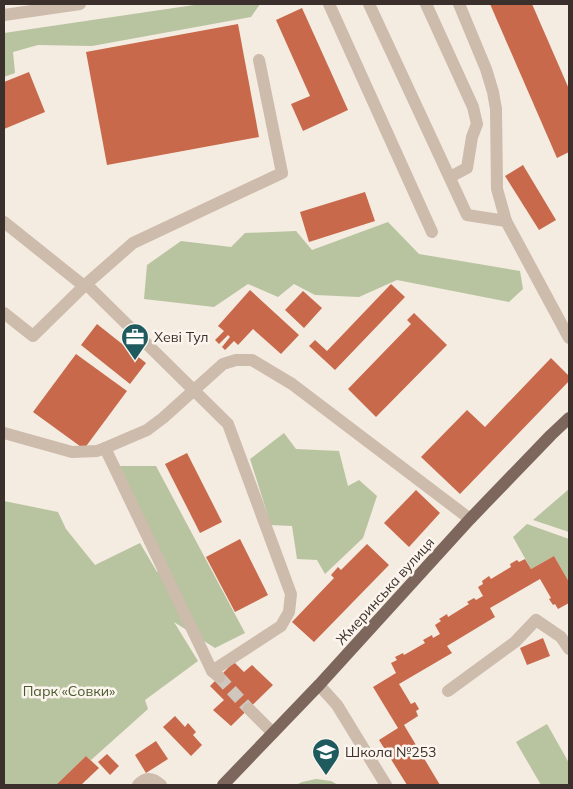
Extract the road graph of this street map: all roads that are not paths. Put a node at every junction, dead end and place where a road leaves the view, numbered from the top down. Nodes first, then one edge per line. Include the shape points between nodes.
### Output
1 (80, 4) edge
2 (329, 4) edge
3 (369, 4) edge
4 (426, 4) edge
5 (458, 4) edge
6 (4, 15) edge
7 (259, 60) dead end
8 (450, 177) junction
9 (506, 221) junction
10 (4, 222) edge
11 (432, 232) dead end
12 (85, 285) junction
13 (4, 313) edge
14 (569, 338) edge
15 (194, 390) junction
16 (569, 418) edge
17 (4, 433) edge
18 (105, 448) junction
19 (470, 519) junction
20 (569, 649) edge
21 (319, 685) junction
22 (448, 691) dead end
23 (249, 709) tunnel mouth
24 (273, 733) junction
25 (138, 785) edge
26 (161, 785) edge
27 (223, 785) edge
28 (386, 785) edge

1 - 6 lane
2 - 11 lane
3 - 8 lane
4 - 8 lane via 474,107 477,124 467,168
5 - 9 lane via 493,92 497,189
7 - 12 lane via 282,173 134,243
8 - 9 lane via 467,215
9 - 14 lane
10 - 12 lane
12 - 13 lane via 33,336
12 - 15 lane
15 - 18 lane via 147,430
15 - 18 lane via 228,424 290,594 289,612 281,626 216,674
15 - 19 lane via 223,364 252,360 292,384
16 - 19 main road, Жмеринська вулиця
17 - 18 lane via 72,452
19 - 21 main road, Жмеринська вулиця
20 - 22 lane via 561,637 536,620 515,642
21 - 24 main road, Жмеринська вулиця
21 - 28 lane via 337,705
23 - 24 lane
24 - 27 main road, Жмеринська вулиця
25 - 26 lane via 154,779

